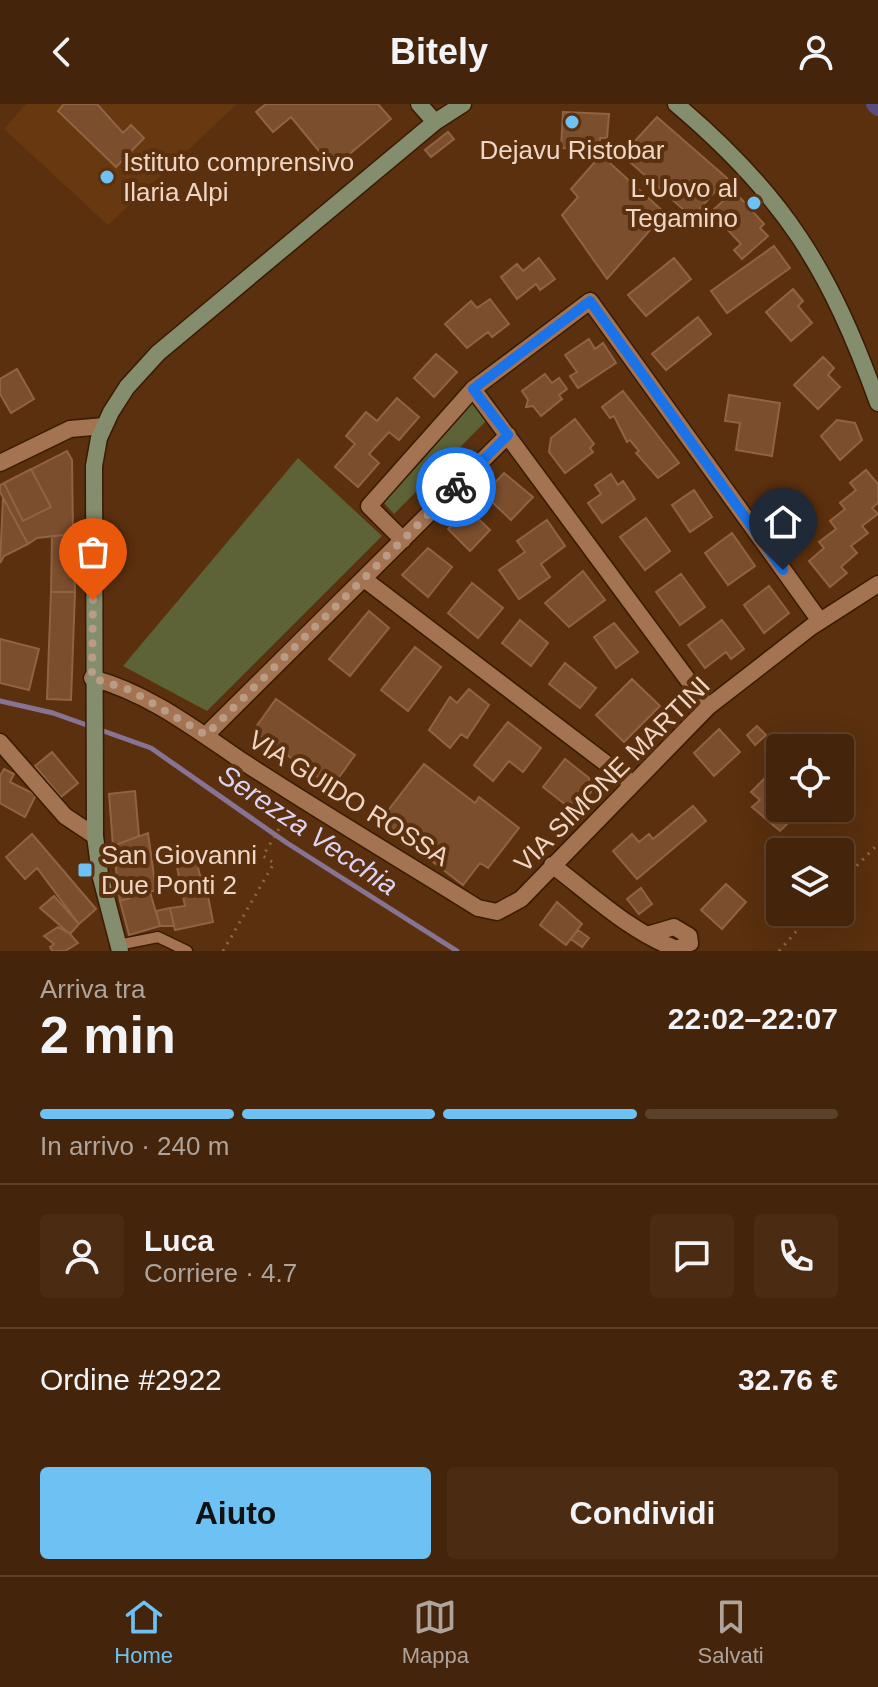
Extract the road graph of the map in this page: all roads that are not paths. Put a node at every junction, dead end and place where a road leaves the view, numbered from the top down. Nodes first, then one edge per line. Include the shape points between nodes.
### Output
1 (419, 104) edge
2 (463, 104) edge
3 (676, 104) edge
4 (435, 122) junction
5 (473, 389) junction
6 (878, 403) edge
7 (104, 426) junction
8 (508, 435) junction
9 (0, 463) edge
10 (403, 540) junction
11 (364, 579) junction
12 (878, 584) edge
13 (820, 621) junction
14 (92, 678) junction
15 (708, 707) junction
16 (206, 735) junction
17 (0, 742) edge
18 (633, 784) junction
19 (95, 836) junction
20 (552, 865) junction
21 (497, 912) joint
22 (647, 935) dead end
23 (119, 948) edge
24 (187, 951) edge

1 - 4 main road
2 - 4 main road
3 - 6 main road via 748,171 810,249 836,297
4 - 7 main road via 176,336 127,387
5 - 8 street
5 - 10 street via 369,506
5 - 13 street via 590,301
7 - 9 street via 70,429
7 - 14 main road via 94,466
8 - 10 street
8 - 15 street
10 - 11 street
11 - 16 street
11 - 18 street
12 - 13 street, VIA SIMONE MARTINI
13 - 15 street, VIA SIMONE MARTINI
14 - 16 street, VIA GUIDO ROSSA via 130,690
14 - 19 main road
15 - 18 street, VIA SIMONE MARTINI
16 - 21 street, VIA GUIDO ROSSA via 478,908
17 - 19 street via 65,816
18 - 20 street, VIA SIMONE MARTINI
19 - 23 main road
20 - 21 street, VIA SIMONE MARTINI via 521,899
20 - 22 street
23 - 24 lane via 158,937

